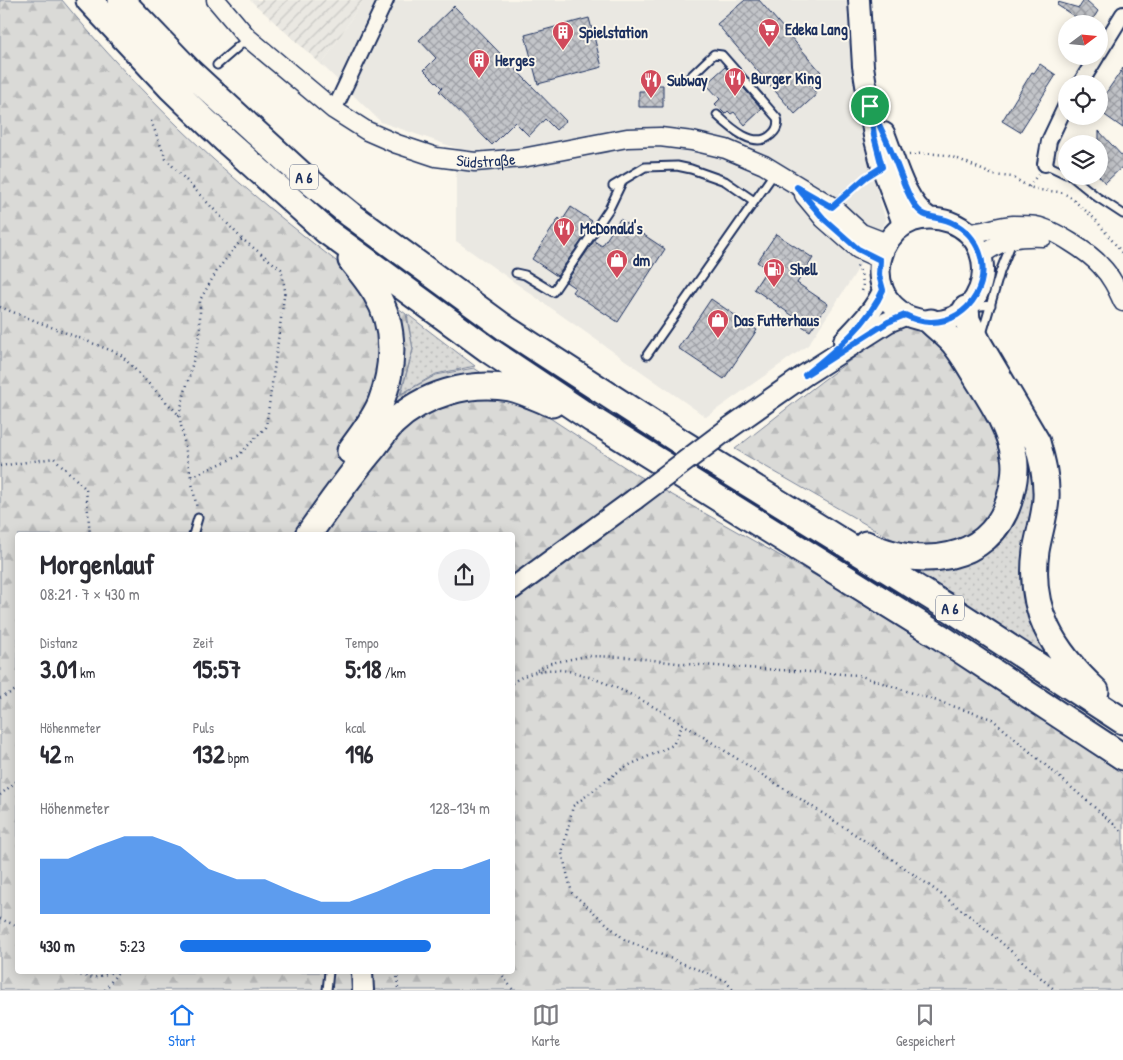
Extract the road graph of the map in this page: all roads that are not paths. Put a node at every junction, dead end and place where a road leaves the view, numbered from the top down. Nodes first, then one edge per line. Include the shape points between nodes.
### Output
1 (89, 0) edge
2 (122, 0) edge
3 (216, 0) edge
4 (386, 0) edge
5 (859, 0) edge
6 (1123, 14) edge
7 (248, 38) junction
8 (1108, 38) edge
9 (217, 65) dead end
10 (690, 77) dead end
11 (334, 110) junction
12 (717, 115) dead end
13 (1058, 121) edge
14 (889, 163) junction
15 (1045, 164) joint
16 (1058, 170) edge
17 (776, 172) junction
18 (623, 180) junction
19 (1082, 185) edge
20 (613, 186) dead end
21 (797, 187) junction
22 (754, 201) junction
23 (1123, 214) edge
24 (929, 218) junction
25 (902, 227) junction
26 (326, 231) junction
27 (967, 233) junction
28 (1014, 239) junction
29 (1070, 242) junction
30 (884, 251) junction
31 (986, 260) junction
32 (1000, 272) junction
33 (516, 273) dead end
34 (883, 290) junction
35 (1123, 302) edge
36 (991, 305) junction
37 (967, 308) junction
38 (905, 315) junction
39 (931, 322) junction
40 (979, 344) junction
41 (647, 355) dead end
42 (805, 375) junction
43 (593, 420) junction
44 (774, 499) junction
45 (198, 518) road end
46 (194, 532) edge
47 (290, 532) edge
48 (310, 532) edge
49 (515, 587) edge
50 (1123, 715) edge
51 (1123, 721) edge
52 (1123, 757) edge
53 (329, 974) edge
54 (362, 974) edge
55 (327, 990) edge
56 (363, 990) edge

1 - 26 highway, A 6 via 224,140
2 - 44 highway, A 6 via 190,72 303,176 351,215 508,330
3 - 7 street, Südstraße
4 - 11 street
5 - 14 main road via 870,106
6 - 8 street
7 - 9 lane
7 - 11 street, Südstraße
10 - 12 lane via 714,54 722,55 777,118 778,124 766,139 758,140 731,129
11 - 17 street, Südstraße via 367,131 436,157 475,162 522,158 627,138 660,137 726,148
13 - 15 street via 1049,140
14 - 24 main road via 914,206
14 - 25 main road
15 - 16 lane
17 - 21 street, Südstraße
17 - 22 lane
18 - 20 lane
18 - 22 lane via 646,166 677,166 726,181
18 - 33 lane via 609,209 552,292
19 - 23 lane
21 - 30 street, Südstraße via 832,207
21 - 30 street, Südstraße via 824,219 858,249
22 - 41 lane
24 - 25 main road
24 - 27 main road via 956,224
25 - 30 main road
26 - 43 highway, A 6 via 490,351
26 - 47 highway via 378,295 391,342 390,365 381,402 370,424
27 - 29 street via 1012,225 1037,226
27 - 31 main road
28 - 29 street via 1044,237
28 - 31 street via 1004,241
28 - 32 lane
29 - 35 street via 1101,265
30 - 34 main road via 879,275
31 - 32 lane
31 - 37 main road via 982,283
32 - 36 lane
34 - 38 main road via 892,305
34 - 42 main road via 868,316
36 - 37 lane
36 - 40 lane
37 - 39 main road via 949,319
37 - 40 highway via 967,320
38 - 39 main road
38 - 42 main road via 888,322
39 - 44 highway via 955,344 1010,435 1015,458 1014,485 1006,512 993,531 960,554 913,558 880,551
40 - 50 highway via 1037,442 1042,459 1046,499 1034,580 1041,615 1062,656
42 - 49 main road, bridge
43 - 48 highway via 511,388 466,387 436,396 393,423
43 - 52 highway, A 6 via 939,636
44 - 51 highway, A 6
45 - 46 lane
53 - 55 lane
54 - 56 main road

